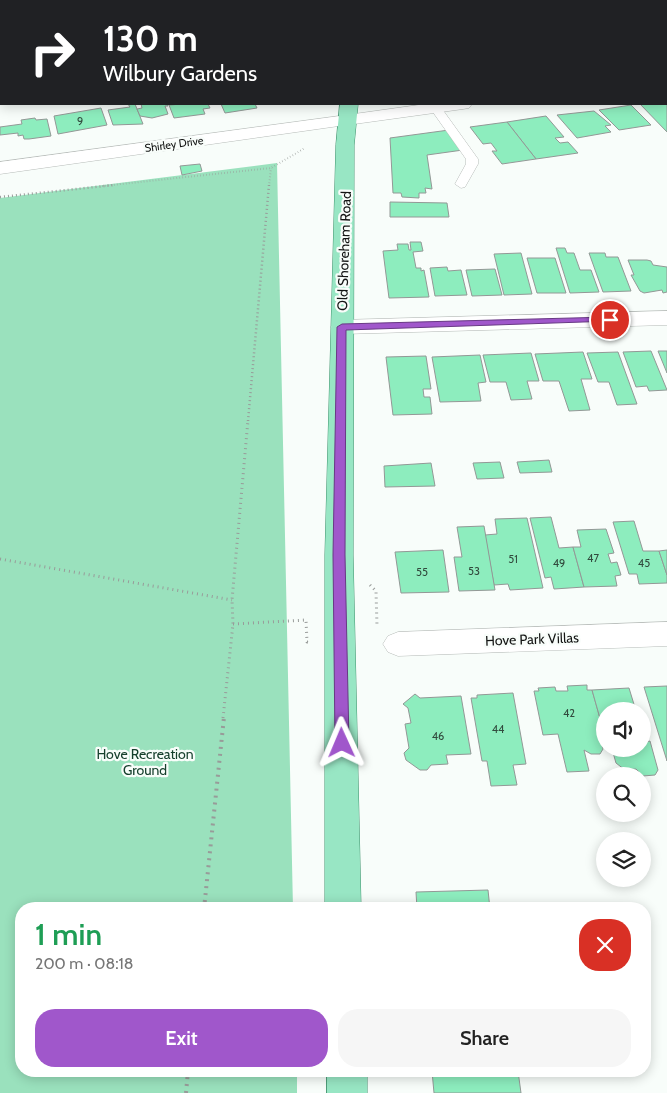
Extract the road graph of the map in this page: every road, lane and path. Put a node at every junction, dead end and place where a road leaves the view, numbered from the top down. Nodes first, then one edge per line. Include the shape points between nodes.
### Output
1 (456, 105) edge
2 (436, 108) junction
3 (348, 112) edge
4 (309, 146) dead end
5 (0, 168) edge
6 (271, 168) junction
7 (461, 184) dead end
8 (0, 197) edge
9 (667, 318) edge
10 (342, 327) junction
11 (0, 559) edge
12 (232, 600) junction
13 (233, 624) junction
14 (667, 634) edge
15 (340, 642) junction
16 (398, 644) dead end
17 (205, 902) edge
18 (343, 902) edge
19 (187, 1077) edge
20 (347, 1077) edge
21 (186, 1093) edge
22 (348, 1093) edge

1 - 2 street, Shirley Drive
2 - 3 street, Shirley Drive
2 - 7 lane via 472,159
3 - 5 street, Shirley Drive
3 - 10 main road, Old Shoreham Road
4 - 6 path
6 - 8 path
6 - 12 path
9 - 10 street
10 - 15 main road, Old Shoreham Road
11 - 12 path
12 - 13 path
13 - 15 path via 306,620 307,642
13 - 17 path
14 - 16 street, Hove Park Villas
15 - 18 main road, Old Shoreham Road
19 - 21 path
20 - 22 main road

